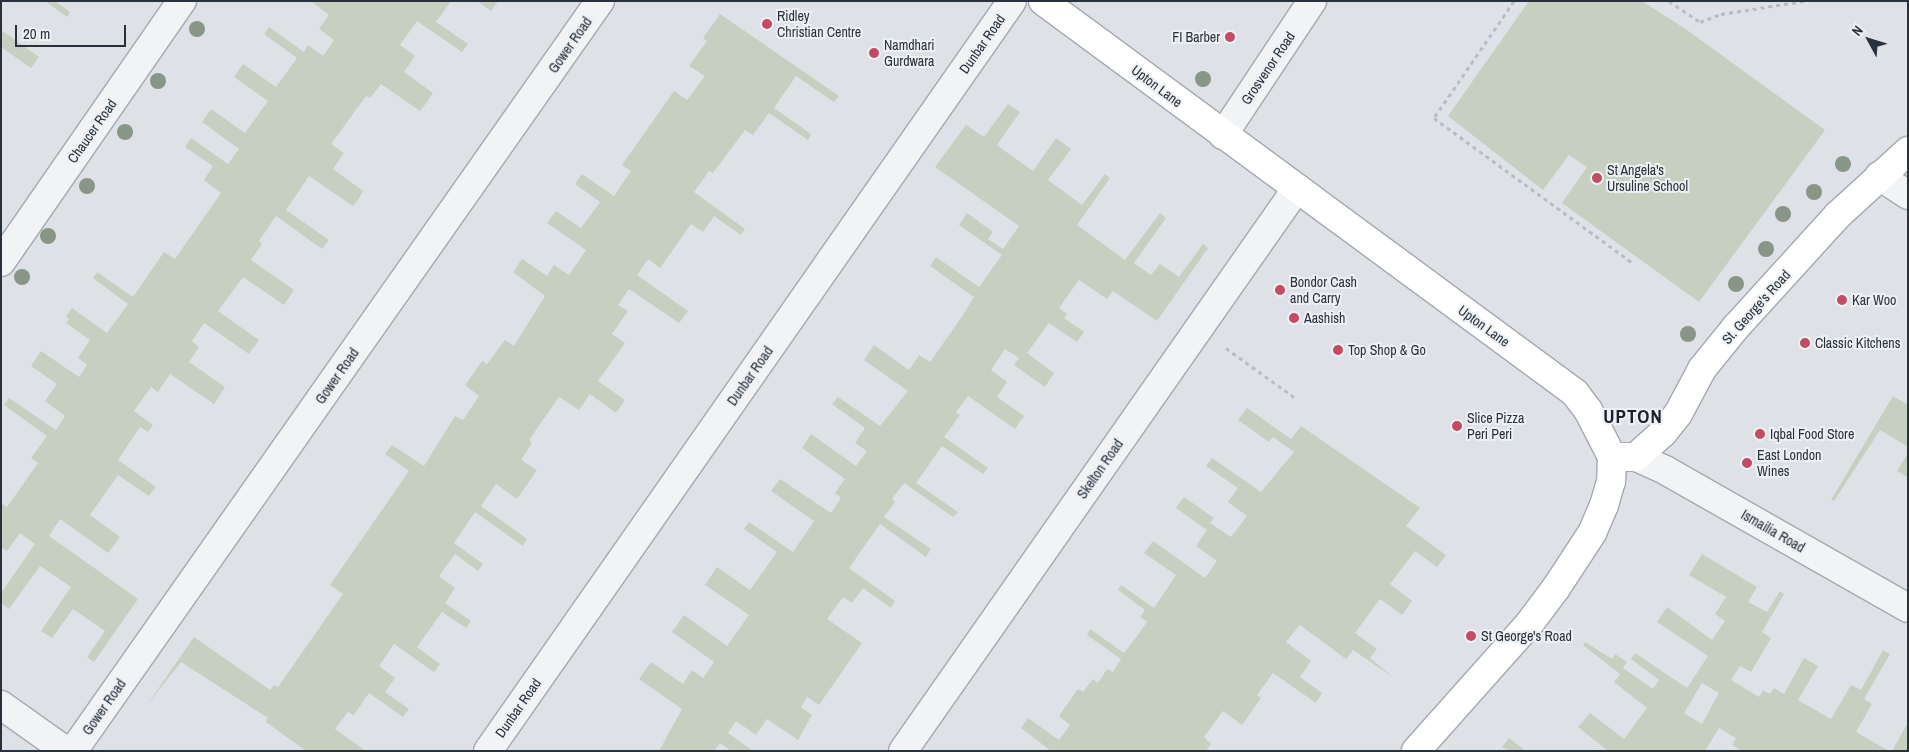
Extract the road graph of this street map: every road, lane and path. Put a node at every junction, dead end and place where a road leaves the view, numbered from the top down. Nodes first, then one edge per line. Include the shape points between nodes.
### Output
1 (182, 1) edge
2 (600, 1) edge
3 (1012, 1) edge
4 (1043, 1) edge
5 (1312, 1) edge
6 (1514, 1) edge
7 (1670, 1) edge
8 (1804, 1) edge
9 (1223, 135) junction
10 (1908, 150) edge
11 (1879, 176) junction
12 (1297, 188) junction
13 (1908, 195) edge
14 (1, 262) edge
15 (1633, 263) dead end
16 (1223, 346) dead end
17 (1294, 397) dead end
18 (1624, 457) junction
19 (1908, 608) edge
20 (1, 705) edge
21 (1426, 748) edge
22 (66, 751) edge
23 (73, 751) edge
24 (488, 751) edge
25 (903, 751) edge

1 - 14 street, Chaucer Road
2 - 23 street, Gower Road
3 - 24 street, Dunbar Road
4 - 9 main road, Upton Lane
5 - 9 street, Grosvenor Road
6 - 15 path via 1434,118
7 - 8 path via 1700,22 1721,14
9 - 12 main road, Upton Lane
10 - 11 main road, St. George's Road
11 - 13 street
11 - 18 main road, St. George's Road via 1838,215 1736,327 1702,369 1678,414
12 - 18 main road, Upton Lane via 1575,394
12 - 25 street, Skelton Road
16 - 17 path
18 - 19 street, Ismailia Road via 1673,475
18 - 21 main road, Upton Lane via 1611,481 1592,533 1556,588
20 - 22 street

